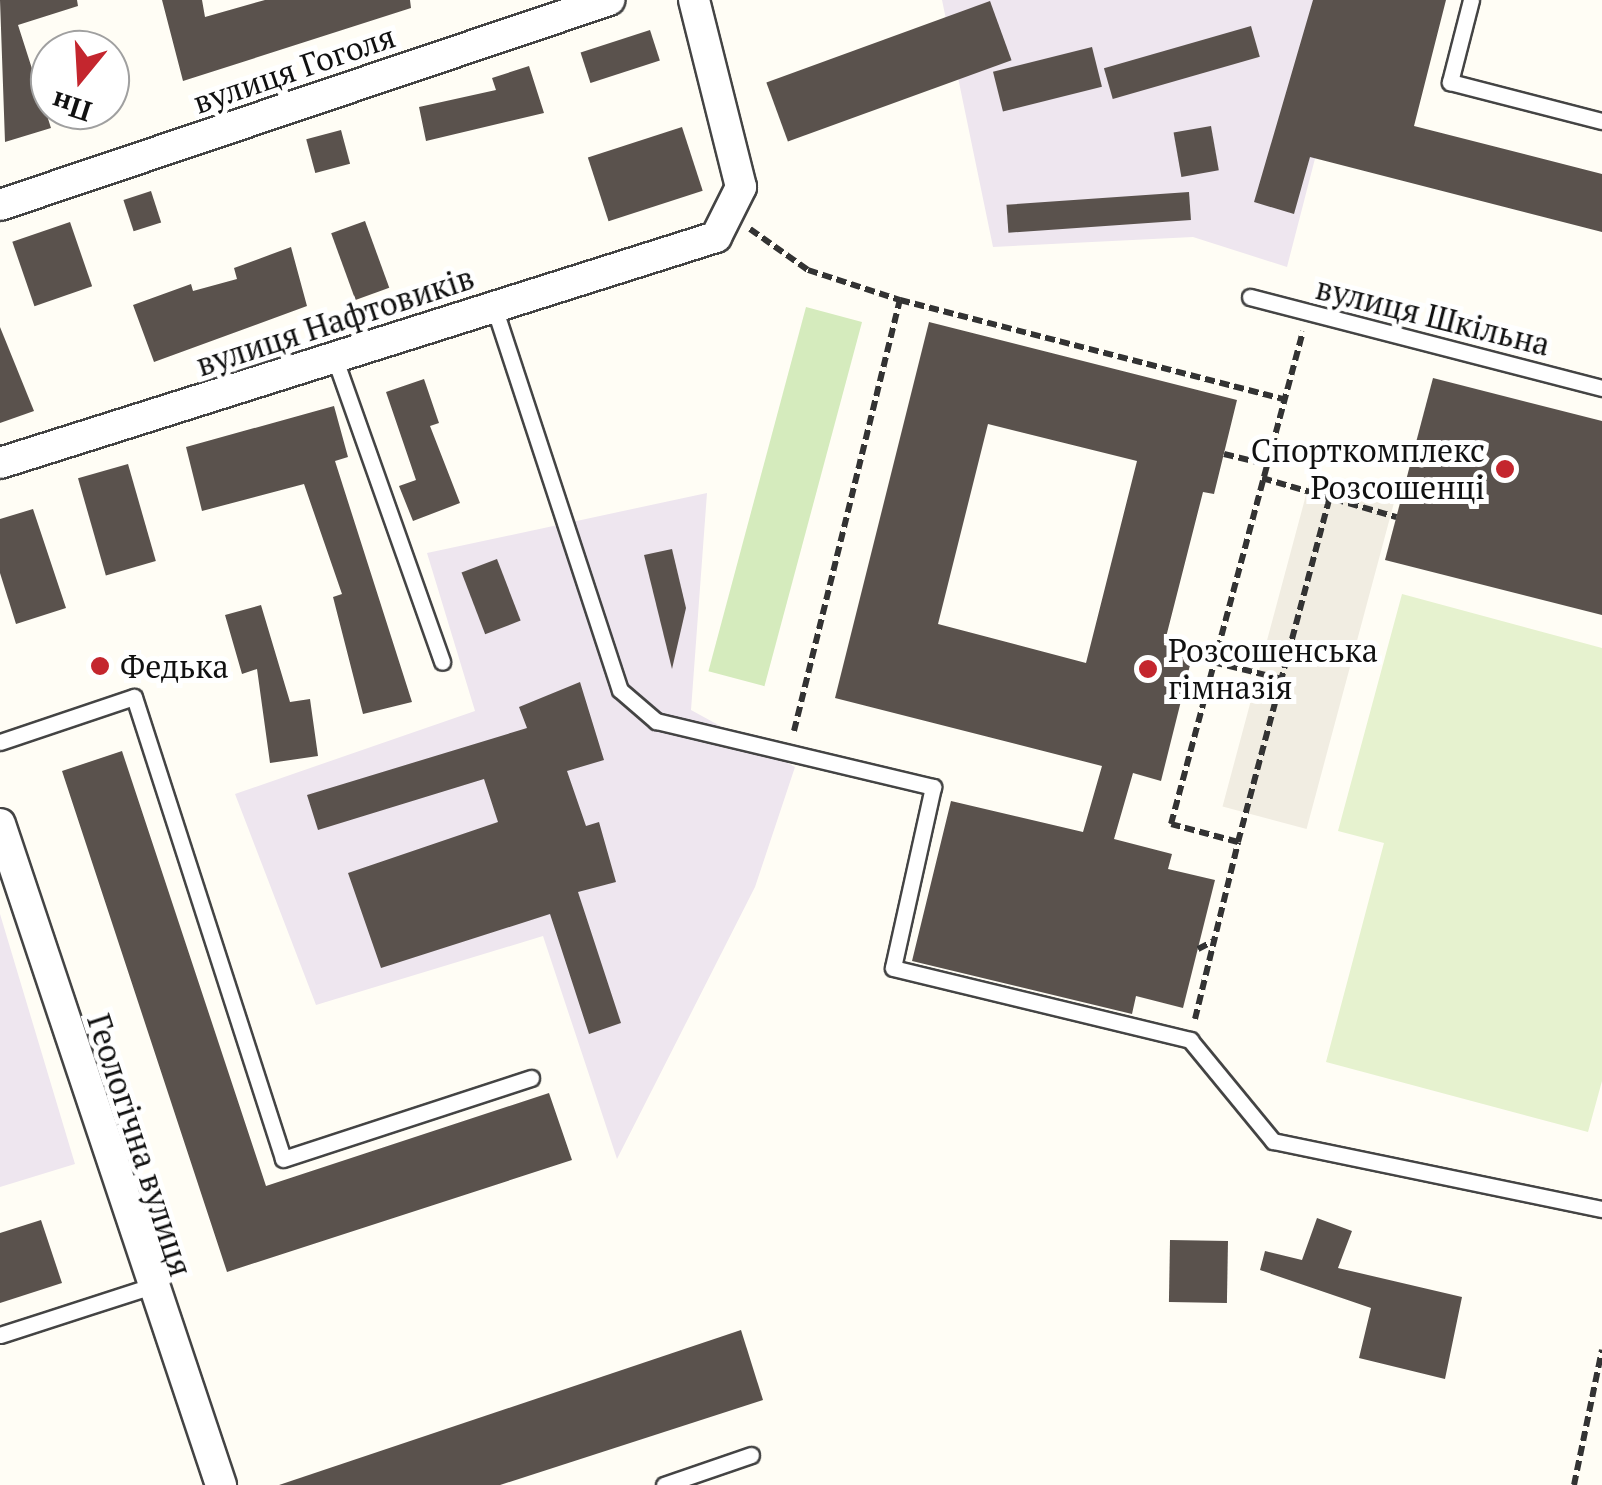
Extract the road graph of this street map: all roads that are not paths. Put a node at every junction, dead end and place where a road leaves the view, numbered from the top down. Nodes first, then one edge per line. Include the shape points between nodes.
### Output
1 (609, 0) edge
2 (694, 0) edge
3 (1470, 0) edge
4 (1602, 121) edge
5 (0, 204) edge
6 (1250, 297) dead end
7 (494, 304) junction
8 (336, 362) junction
9 (1602, 388) edge
10 (0, 463) edge
11 (442, 662) dead end
12 (0, 742) edge
13 (0, 824) edge
14 (531, 1078) dead end
15 (1602, 1209) edge
16 (149, 1287) junction
17 (0, 1335) edge
18 (751, 1455) dead end
19 (221, 1485) edge
20 (664, 1485) edge

1 - 5 street, вулиця Гоголя
2 - 7 street, вулиця Нафтовиків via 741,187 734,215 716,237
3 - 4 lane via 1450,82
6 - 9 lane, вулиця Шкільна
7 - 8 street, вулиця Нафтовиків
7 - 15 lane via 620,690 656,721 933,787 893,968 1190,1040 1273,1141
8 - 10 street, вулиця Нафтовиків
8 - 11 lane
12 - 14 lane via 134,697 283,1159
13 - 16 street, Геологічна вулиця
16 - 17 lane
16 - 19 street, Геологічна вулиця
18 - 20 lane

